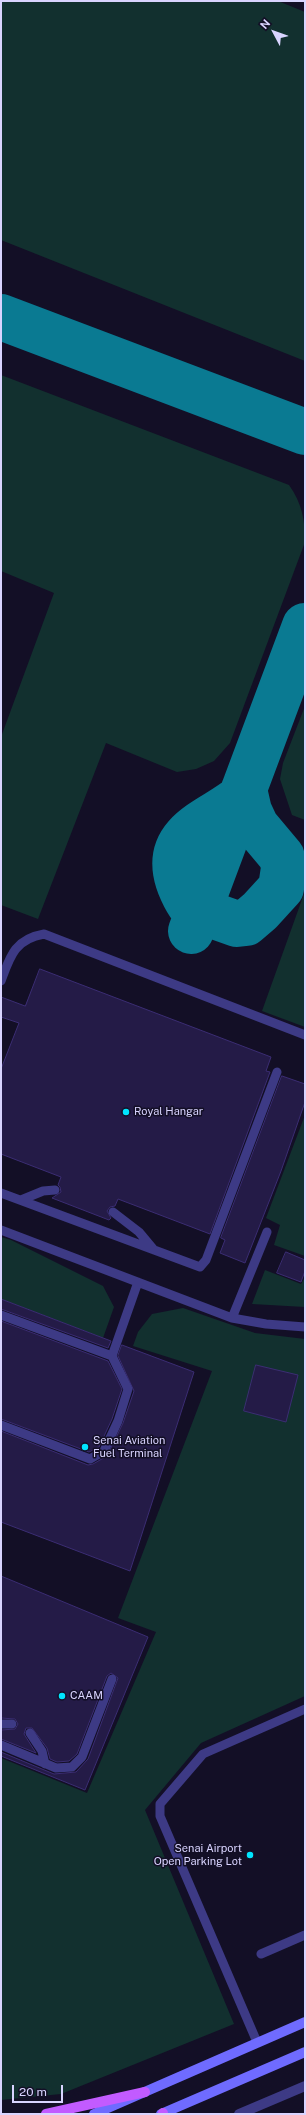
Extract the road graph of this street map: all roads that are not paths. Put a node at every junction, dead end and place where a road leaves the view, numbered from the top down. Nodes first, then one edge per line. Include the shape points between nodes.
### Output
1 (2, 977) edge
2 (305, 1035) edge
3 (277, 1072) dead end
4 (55, 1190) dead end
5 (1, 1193) edge
6 (21, 1200) junction
7 (113, 1212) dead end
8 (1, 1230) edge
9 (266, 1232) dead end
10 (154, 1251) junction
11 (138, 1282) junction
12 (1, 1315) edge
13 (232, 1318) junction
14 (305, 1327) edge
15 (112, 1356) junction
16 (1, 1425) edge
17 (112, 1679) dead end
18 (305, 1709) edge
19 (1, 1724) edge
20 (12, 1724) dead end
21 (30, 1732) dead end
22 (1, 1745) edge
23 (45, 1764) junction
24 (305, 1935) edge
25 (262, 1954) dead end
26 (305, 2022) edge
27 (257, 2042) junction
28 (305, 2052) edge
29 (305, 2086) edge
30 (145, 2092) junction
31 (46, 2114) edge
32 (94, 2114) edge
33 (162, 2114) edge
34 (239, 2114) edge

1 - 2 lane via 12,953 21,942 32,936 44,934
3 - 10 lane via 206,1260 200,1267
4 - 6 lane
5 - 6 lane
6 - 10 lane
7 - 10 lane via 139,1232
8 - 11 lane
9 - 13 lane
11 - 13 lane
11 - 15 lane
12 - 15 lane
13 - 14 lane
15 - 16 lane via 128,1389 118,1421 104,1451 90,1459
17 - 23 lane via 82,1757 72,1767 56,1768
18 - 27 lane via 203,1754 160,1804 160,1816
19 - 20 lane
21 - 23 lane via 42,1751
22 - 23 lane
24 - 25 lane
26 - 27 street
27 - 30 street
28 - 33 street
29 - 34 street
30 - 31 main road
30 - 32 street

